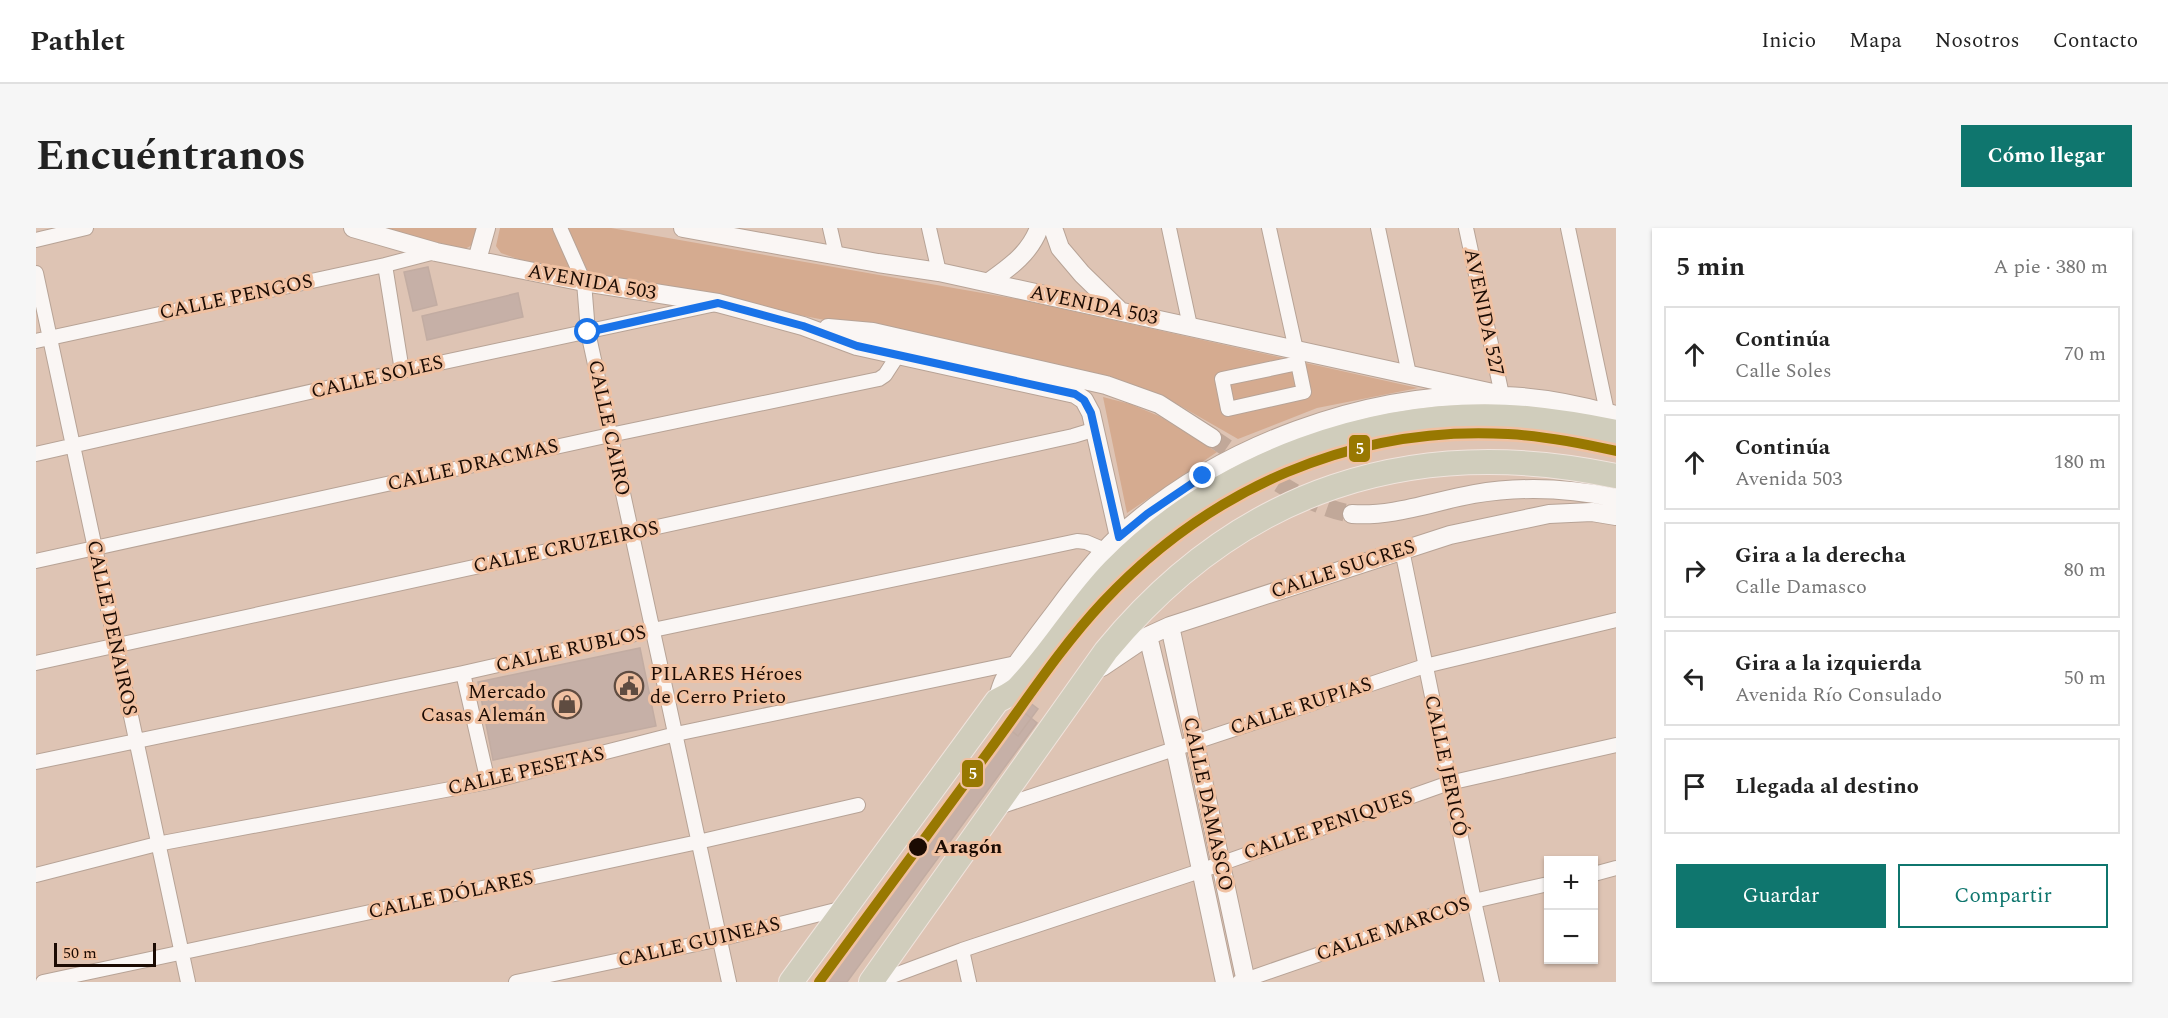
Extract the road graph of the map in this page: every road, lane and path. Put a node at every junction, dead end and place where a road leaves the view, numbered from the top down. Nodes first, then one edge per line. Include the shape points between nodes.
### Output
1 (86, 228) edge
2 (353, 228) edge
3 (486, 228) edge
4 (560, 228) edge
5 (683, 228) edge
6 (830, 228) edge
7 (929, 228) edge
8 (1039, 228) edge
9 (1053, 228) edge
10 (1169, 228) edge
11 (1269, 228) edge
12 (1378, 228) edge
13 (1466, 228) edge
14 (1568, 228) edge
15 (722, 232) edge
16 (36, 240) edge
17 (436, 252) junction
18 (836, 254) junction
19 (477, 260) junction
20 (385, 265) junction
21 (939, 272) junction
22 (36, 273) edge
23 (584, 282) junction
24 (989, 282) junction
25 (718, 303) junction
26 (1120, 310) junction
27 (803, 326) junction
28 (1191, 326) junction
29 (588, 332) junction
30 (42, 339) edge
31 (1296, 350) junction
32 (898, 355) junction
33 (402, 371) junction
34 (1409, 374) junction
35 (1221, 379) joint
36 (1502, 395) junction
37 (1613, 420) edge
38 (1096, 429) junction
39 (610, 435) junction
40 (1212, 438) tunnel mouth
41 (73, 447) junction
42 (36, 454) edge
43 (1616, 476) edge
44 (1616, 498) edge
45 (1352, 514) tunnel mouth
46 (1616, 516) edge
47 (632, 532) junction
48 (1119, 537) junction
49 (96, 549) junction
50 (1105, 550) junction
51 (1402, 550) junction
52 (36, 561) edge
53 (1616, 620) edge
54 (1170, 626) junction
55 (652, 630) junction
56 (1148, 636) junction
57 (116, 646) junction
58 (36, 663) edge
59 (1016, 663) junction
60 (1425, 666) junction
61 (463, 673) junction
62 (1086, 679) junction
63 (997, 701) junction
64 (676, 734) junction
65 (137, 741) junction
66 (1195, 741) junction
67 (1616, 745) edge
68 (1175, 748) junction
69 (36, 762) edge
70 (488, 782) junction
71 (1449, 783) junction
72 (858, 805) dead end
73 (992, 810) junction
74 (698, 842) junction
75 (158, 844) junction
76 (1220, 863) junction
77 (1616, 868) edge
78 (1200, 871) junction
79 (1598, 873) edge
80 (36, 875) edge
81 (1544, 885) edge
82 (1474, 901) junction
83 (847, 907) junction
84 (720, 939) junction
85 (962, 950) junction
86 (182, 953) junction
87 (1243, 981) edge
88 (43, 982) edge
89 (188, 982) edge
90 (516, 982) edge
91 (729, 982) edge
92 (791, 982) edge
93 (871, 982) edge
94 (876, 982) edge
95 (969, 982) edge
96 (1225, 982) edge
97 (1492, 982) edge

1 - 16 street
2 - 17 street, AVENIDA 503
3 - 19 street
4 - 23 street, CALLE CAIRO
5 - 15 street, AVENIDA 503
6 - 18 street
7 - 21 street
8 - 24 street via 1016,263
9 - 26 street via 1060,248
10 - 28 street
11 - 31 street
12 - 34 street
13 - 36 street, AVENIDA 527
14 - 37 street
15 - 18 street, AVENIDA 503
17 - 19 street, AVENIDA 503
17 - 20 street, CALLE PENGOS
18 - 21 street, AVENIDA 503
19 - 23 street, AVENIDA 503
20 - 30 street, CALLE PENGOS
20 - 33 street
21 - 24 street, AVENIDA 503
22 - 30 street, CALLE DENAIROS
23 - 25 street, AVENIDA 503
23 - 29 street, CALLE CAIRO
24 - 26 street, AVENIDA 503
25 - 27 street, AVENIDA 503
25 - 29 street, CALLE SOLES
26 - 28 street, AVENIDA 503
27 - 32 street, AVENIDA 503 via 857,346
27 - 40 street via 873,332 1106,385 1159,404
28 - 31 street, AVENIDA 503
29 - 33 street, CALLE SOLES
29 - 39 street, CALLE CAIRO
30 - 41 street, CALLE DENAIROS
31 - 34 street, AVENIDA 503
32 - 38 street, AVENIDA 503 via 1075,394 1084,400
32 - 39 street, CALLE DRACMAS via 879,379
33 - 41 street, CALLE SOLES
34 - 36 street, AVENIDA 503
35 - 35 street via 1227,409 1304,392 1298,363
36 - 37 street via 1565,402
36 - 48 street via 1411,401 1308,426 1255,447 1203,476
37 - 63 highway via 1443,419 1379,428 1261,466 1204,497 1135,550 1091,596 1018,688
38 - 47 street, CALLE CRUZEIROS
38 - 48 street
39 - 47 street, CALLE CAIRO
39 - 49 street, CALLE DRACMAS
41 - 42 street, CALLE SOLES
41 - 49 street, CALLE DENAIROS
43 - 62 highway via 1548,464 1470,461 1394,471 1323,490 1248,527 1185,569 1130,622
44 - 45 street via 1564,490 1520,489 1474,494 1384,513
46 - 51 street, CALLE SUCRES via 1593,512 1549,514
47 - 55 street, CALLE CAIRO
47 - 57 street, CALLE CRUZEIROS
48 - 50 street
49 - 52 street, CALLE DRACMAS
49 - 57 street, CALLE DENAIROS
50 - 55 street, CALLE RUBLOS via 1077,541
50 - 59 street
51 - 54 street, CALLE SUCRES
51 - 60 street, CALLE JERICÓ
53 - 60 street, CALLE RUPIAS
54 - 56 street, CALLE SUCRES
54 - 66 street, CALLE DAMASCO
55 - 61 street, CALLE RUBLOS
55 - 64 street, CALLE CAIRO
56 - 62 street, CALLE SUCRES
56 - 68 street, CALLE DAMASCO
57 - 58 street, CALLE CRUZEIROS
57 - 65 street, CALLE DENAIROS
59 - 63 street via 1004,679
59 - 64 street, CALLE PESETAS
60 - 66 street, CALLE RUPIAS
60 - 71 street, CALLE JERICÓ
61 - 65 street, CALLE RUBLOS
61 - 70 street
62 - 73 highway
63 - 83 highway
64 - 70 street, CALLE PESETAS
64 - 74 street, CALLE CAIRO
65 - 69 street, CALLE RUBLOS
65 - 75 street, CALLE DENAIROS
66 - 68 street, CALLE RUPIAS
66 - 76 street, CALLE DAMASCO
67 - 71 street, CALLE PENIQUES
68 - 73 street, CALLE RUPIAS
68 - 78 street, CALLE DAMASCO
70 - 75 street, CALLE PESETAS
71 - 76 street, CALLE PENIQUES
71 - 82 street, CALLE JERICÓ
72 - 74 street, CALLE DÓLARES
73 - 93 highway
74 - 84 street, CALLE CAIRO
74 - 86 street, CALLE DÓLARES
75 - 80 street, CALLE PESETAS
75 - 86 street, CALLE DENAIROS
76 - 78 street, CALLE PENIQUES
76 - 87 street, CALLE DAMASCO
77 - 79 street
78 - 85 street, CALLE PENIQUES
78 - 96 street, CALLE DAMASCO
81 - 82 street, CALLE MARCOS
82 - 87 street, CALLE MARCOS
82 - 97 street, CALLE JERICÓ
83 - 84 street, CALLE GUINEAS
83 - 92 highway
84 - 90 street, CALLE GUINEAS
84 - 91 street, CALLE CAIRO
85 - 94 street, CALLE PENIQUES
85 - 95 street
86 - 88 street, CALLE DÓLARES
86 - 89 street, CALLE DENAIROS

